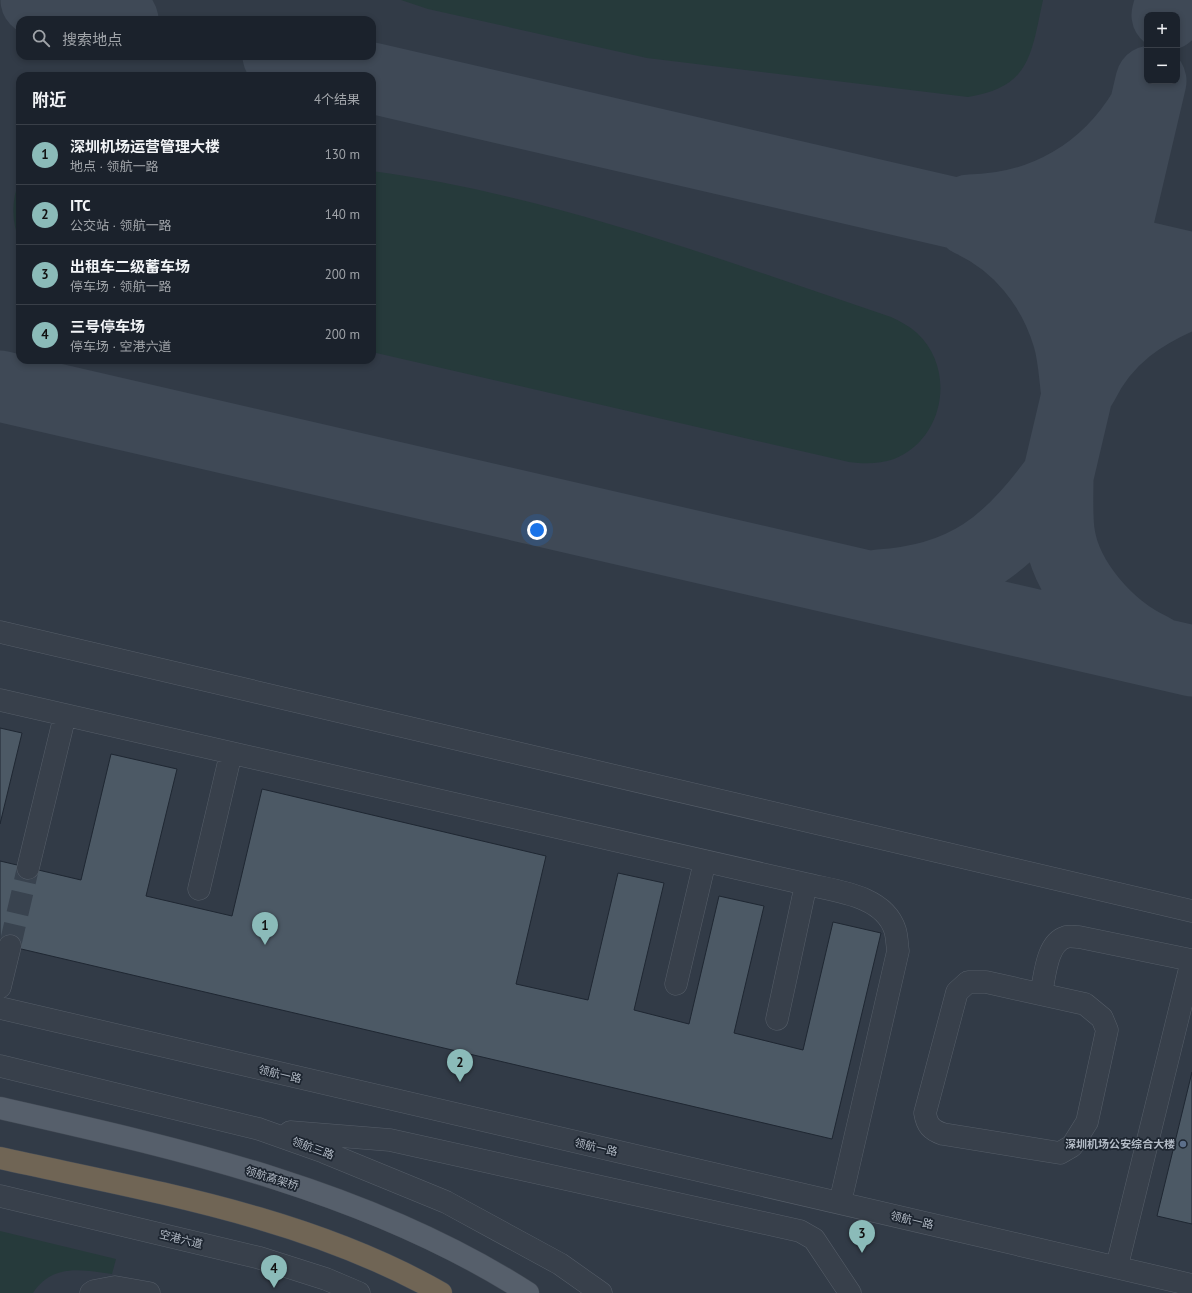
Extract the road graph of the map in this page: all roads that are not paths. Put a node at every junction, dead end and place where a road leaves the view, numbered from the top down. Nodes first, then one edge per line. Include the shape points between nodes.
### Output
1 (0, 632) edge
2 (0, 700) edge
3 (65, 715) junction
4 (231, 753) junction
5 (705, 861) junction
6 (28, 868) tunnel mouth
7 (806, 884) junction
8 (199, 889) dead end
9 (1192, 911) edge
10 (10, 946) tunnel mouth
11 (1192, 960) edge
12 (676, 984) dead end
13 (0, 987) edge
14 (1041, 994) junction
15 (0, 1008) edge
16 (777, 1019) dead end
17 (0, 1066) edge
18 (0, 1108) edge
19 (259, 1129) junction
20 (0, 1158) edge
21 (0, 1196) edge
22 (840, 1203) junction
23 (1117, 1266) junction
24 (1192, 1285) edge
25 (91, 1293) edge
26 (149, 1293) edge
27 (359, 1293) edge
28 (441, 1293) edge
29 (528, 1293) edge
30 (601, 1293) edge
31 (850, 1293) edge

1 - 9 street
2 - 3 street
3 - 4 street
3 - 6 street
4 - 5 street
4 - 8 street
5 - 7 street
5 - 12 street
7 - 16 street
7 - 22 street via 855,896 872,903 885,915 894,929 898,951
10 - 13 street
11 - 14 street via 1079,937 1066,937 1056,944 1050,955
11 - 23 street
14 - 14 street via 986,982 968,982 957,992 925,1113 926,1123 933,1130 943,1134 1060,1153 1072,1146 1087,1122 1107,1030 1102,1018 1085,1004
15 - 22 street, 领航一路
17 - 19 street, 领航三路
18 - 29 main road, 领航高架桥 via 117,1135 296,1185 427,1237 502,1276
19 - 30 street, 领航三路 via 347,1161 446,1202 560,1264
19 - 31 street via 390,1140 800,1231 814,1239
20 - 28 highway via 215,1206 291,1229 374,1259
21 - 27 street, 空港六道 via 260,1258 326,1279
22 - 23 street, 领航一路
23 - 24 street, 领航一路
25 - 26 street via 115,1287

